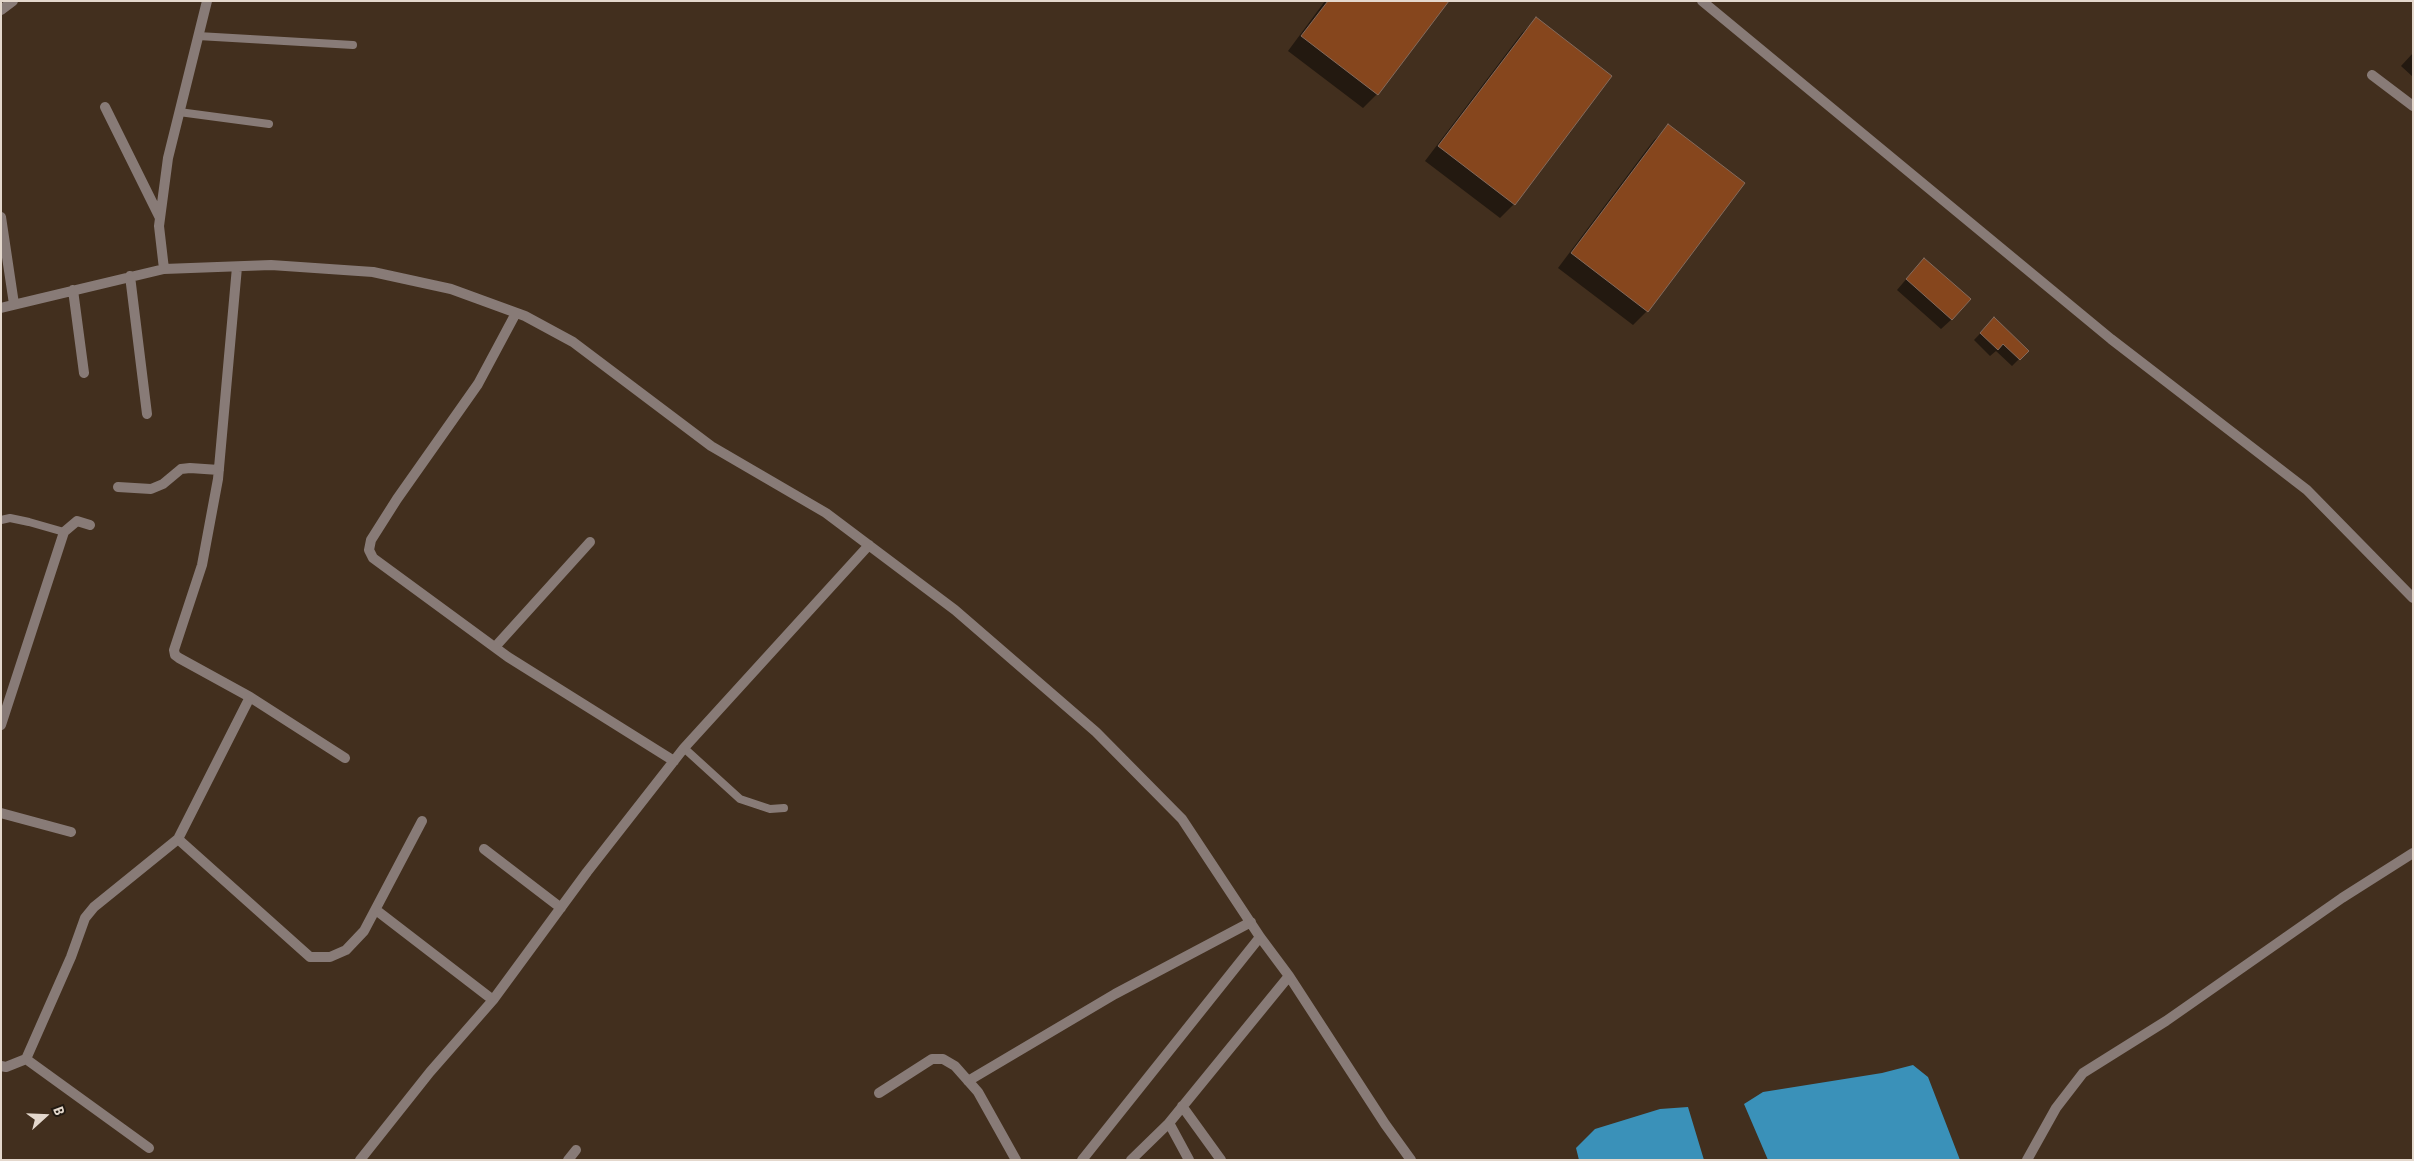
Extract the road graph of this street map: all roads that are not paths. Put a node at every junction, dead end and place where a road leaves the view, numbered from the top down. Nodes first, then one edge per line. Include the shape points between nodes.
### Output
1 (13, 1) edge
2 (206, 1) edge
3 (1702, 1) edge
4 (1, 10) edge
5 (198, 36) junction
6 (353, 45) dead end
7 (2372, 75) dead end
8 (2413, 106) edge
9 (105, 107) dead end
10 (179, 112) junction
11 (269, 124) dead end
12 (1, 217) edge
13 (160, 218) junction
14 (237, 267) junction
15 (164, 269) junction
16 (130, 276) junction
17 (73, 290) junction
18 (14, 304) junction
19 (1, 308) edge
20 (516, 313) junction
21 (84, 373) dead end
22 (146, 414) dead end
23 (219, 470) junction
24 (118, 487) dead end
25 (1, 520) edge
26 (90, 525) dead end
27 (64, 532) junction
28 (590, 542) dead end
29 (869, 545) junction
30 (2413, 598) edge
31 (495, 647) junction
32 (250, 697) junction
33 (1, 725) edge
34 (684, 748) junction
35 (345, 758) dead end
36 (674, 762) junction
37 (784, 808) dead end
38 (1, 813) edge
39 (422, 821) dead end
40 (71, 832) dead end
41 (178, 839) junction
42 (484, 849) dead end
43 (2413, 853) edge
44 (561, 908) junction
45 (376, 910) junction
46 (1251, 922) junction
47 (1260, 937) junction
48 (1289, 976) junction
49 (493, 1000) junction
50 (26, 1059) junction
51 (1, 1066) edge
52 (968, 1081) junction
53 (879, 1093) dead end
54 (1182, 1106) junction
55 (1168, 1123) junction
56 (149, 1148) dead end
57 (576, 1150) dead end
58 (360, 1160) edge
59 (568, 1160) edge
60 (1016, 1160) edge
61 (1082, 1160) edge
62 (1131, 1160) edge
63 (1189, 1160) edge
64 (1221, 1160) edge
65 (1410, 1160) edge
66 (2027, 1160) edge

1 - 4 street
2 - 5 street
3 - 30 street via 2111,339 2307,490
5 - 6 lane
5 - 10 street
7 - 8 street
9 - 13 street
10 - 11 lane
10 - 13 street via 168,158
12 - 18 street
13 - 15 street
14 - 15 street
14 - 20 street via 271,265 373,272 451,290
14 - 23 street
15 - 16 street
16 - 17 street
16 - 22 street
17 - 18 street
17 - 21 street
18 - 19 street
20 - 29 street via 573,342 712,446 826,513
20 - 31 street via 478,384 397,499 371,540 369,550 373,558
23 - 24 street via 181,469 151,489
23 - 32 street via 202,564 174,650 179,658
25 - 27 lane via 10,518
26 - 27 street via 77,521
27 - 33 street
28 - 31 street
29 - 34 street
29 - 46 street via 955,610 1096,732 1182,819
31 - 36 street
32 - 35 street
32 - 41 street
34 - 36 street
34 - 37 lane via 740,799 770,809
36 - 44 street
38 - 40 street
39 - 45 street
41 - 45 street via 310,957 330,957 346,950 364,931
41 - 50 street via 109,893 86,918
42 - 44 street
43 - 66 street via 2342,898 2166,1021 2082,1073 2056,1108
44 - 49 street
45 - 49 street
46 - 47 street
46 - 52 street via 1115,994
47 - 48 street
47 - 61 street
48 - 54 street
48 - 65 street
49 - 58 street
50 - 51 street
50 - 56 street
52 - 53 street via 956,1066 942,1059 932,1059
52 - 60 street via 978,1092
54 - 55 street
54 - 64 street
55 - 62 street
55 - 63 street
57 - 59 street

